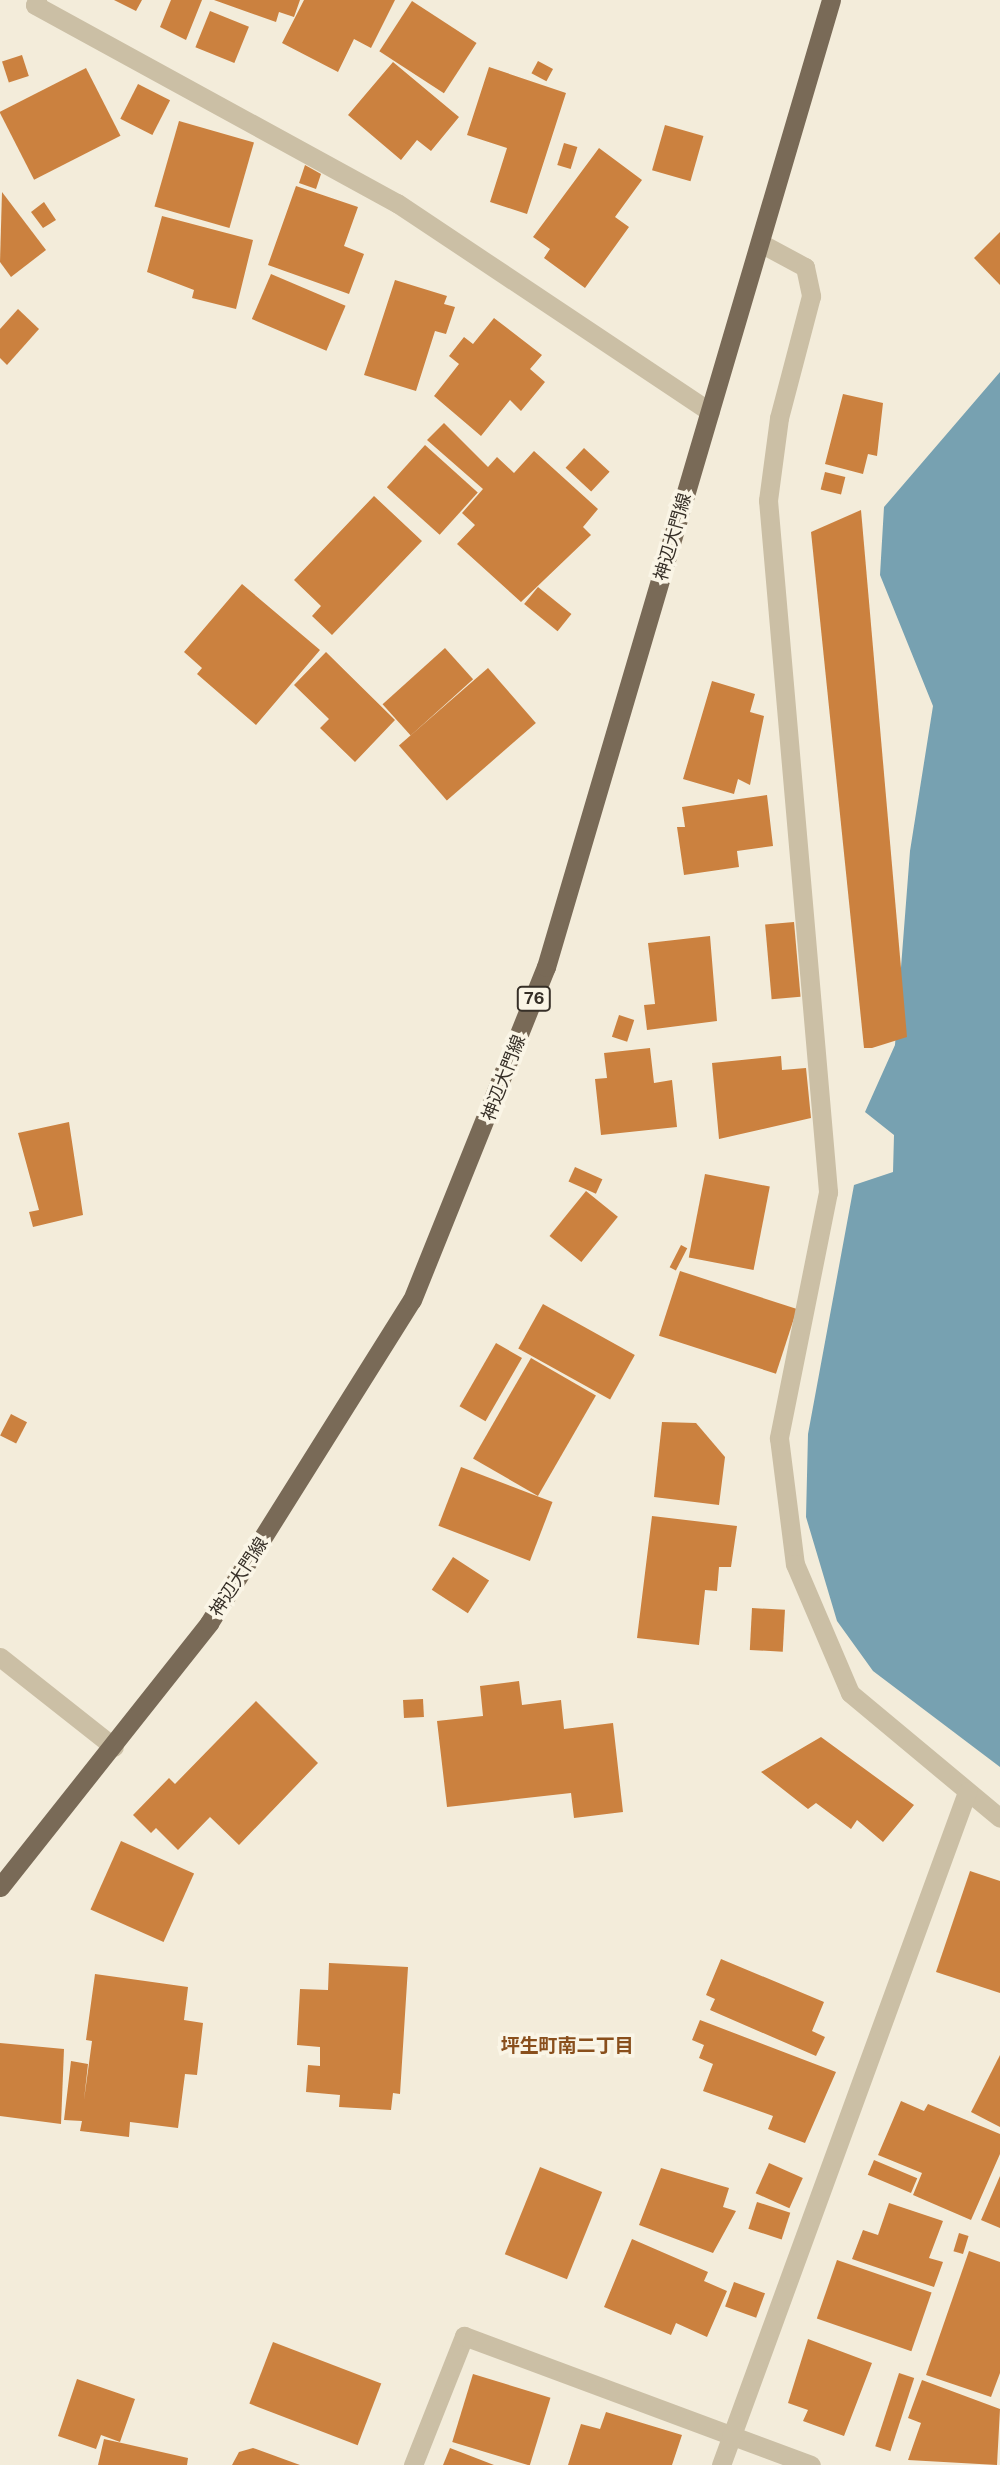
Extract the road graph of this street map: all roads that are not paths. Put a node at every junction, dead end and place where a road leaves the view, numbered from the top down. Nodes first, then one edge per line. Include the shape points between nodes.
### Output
1 (37, 0) edge
2 (831, 0) edge
3 (760, 243) junction
4 (710, 412) junction
5 (0, 1657) edge
6 (114, 1747) junction
7 (967, 1793) junction
8 (1000, 1818) edge
9 (0, 1887) edge
10 (732, 2435) junction
11 (413, 2465) edge
12 (721, 2465) edge
13 (811, 2465) edge

1 - 4 street via 35,5 397,203
2 - 3 main road, 神辺大門線 / 76
3 - 4 main road, 神辺大門線 / 76
3 - 7 street via 804,267 811,296 779,418 768,500 828,1192 779,1438 795,1564 850,1693
4 - 6 main road, 神辺大門線 / 76 via 546,967 412,1300 209,1623
5 - 6 street
6 - 9 main road, 神辺大門線 / 76
7 - 8 street
7 - 10 street
10 - 11 street via 464,2336
10 - 12 street
10 - 13 street

